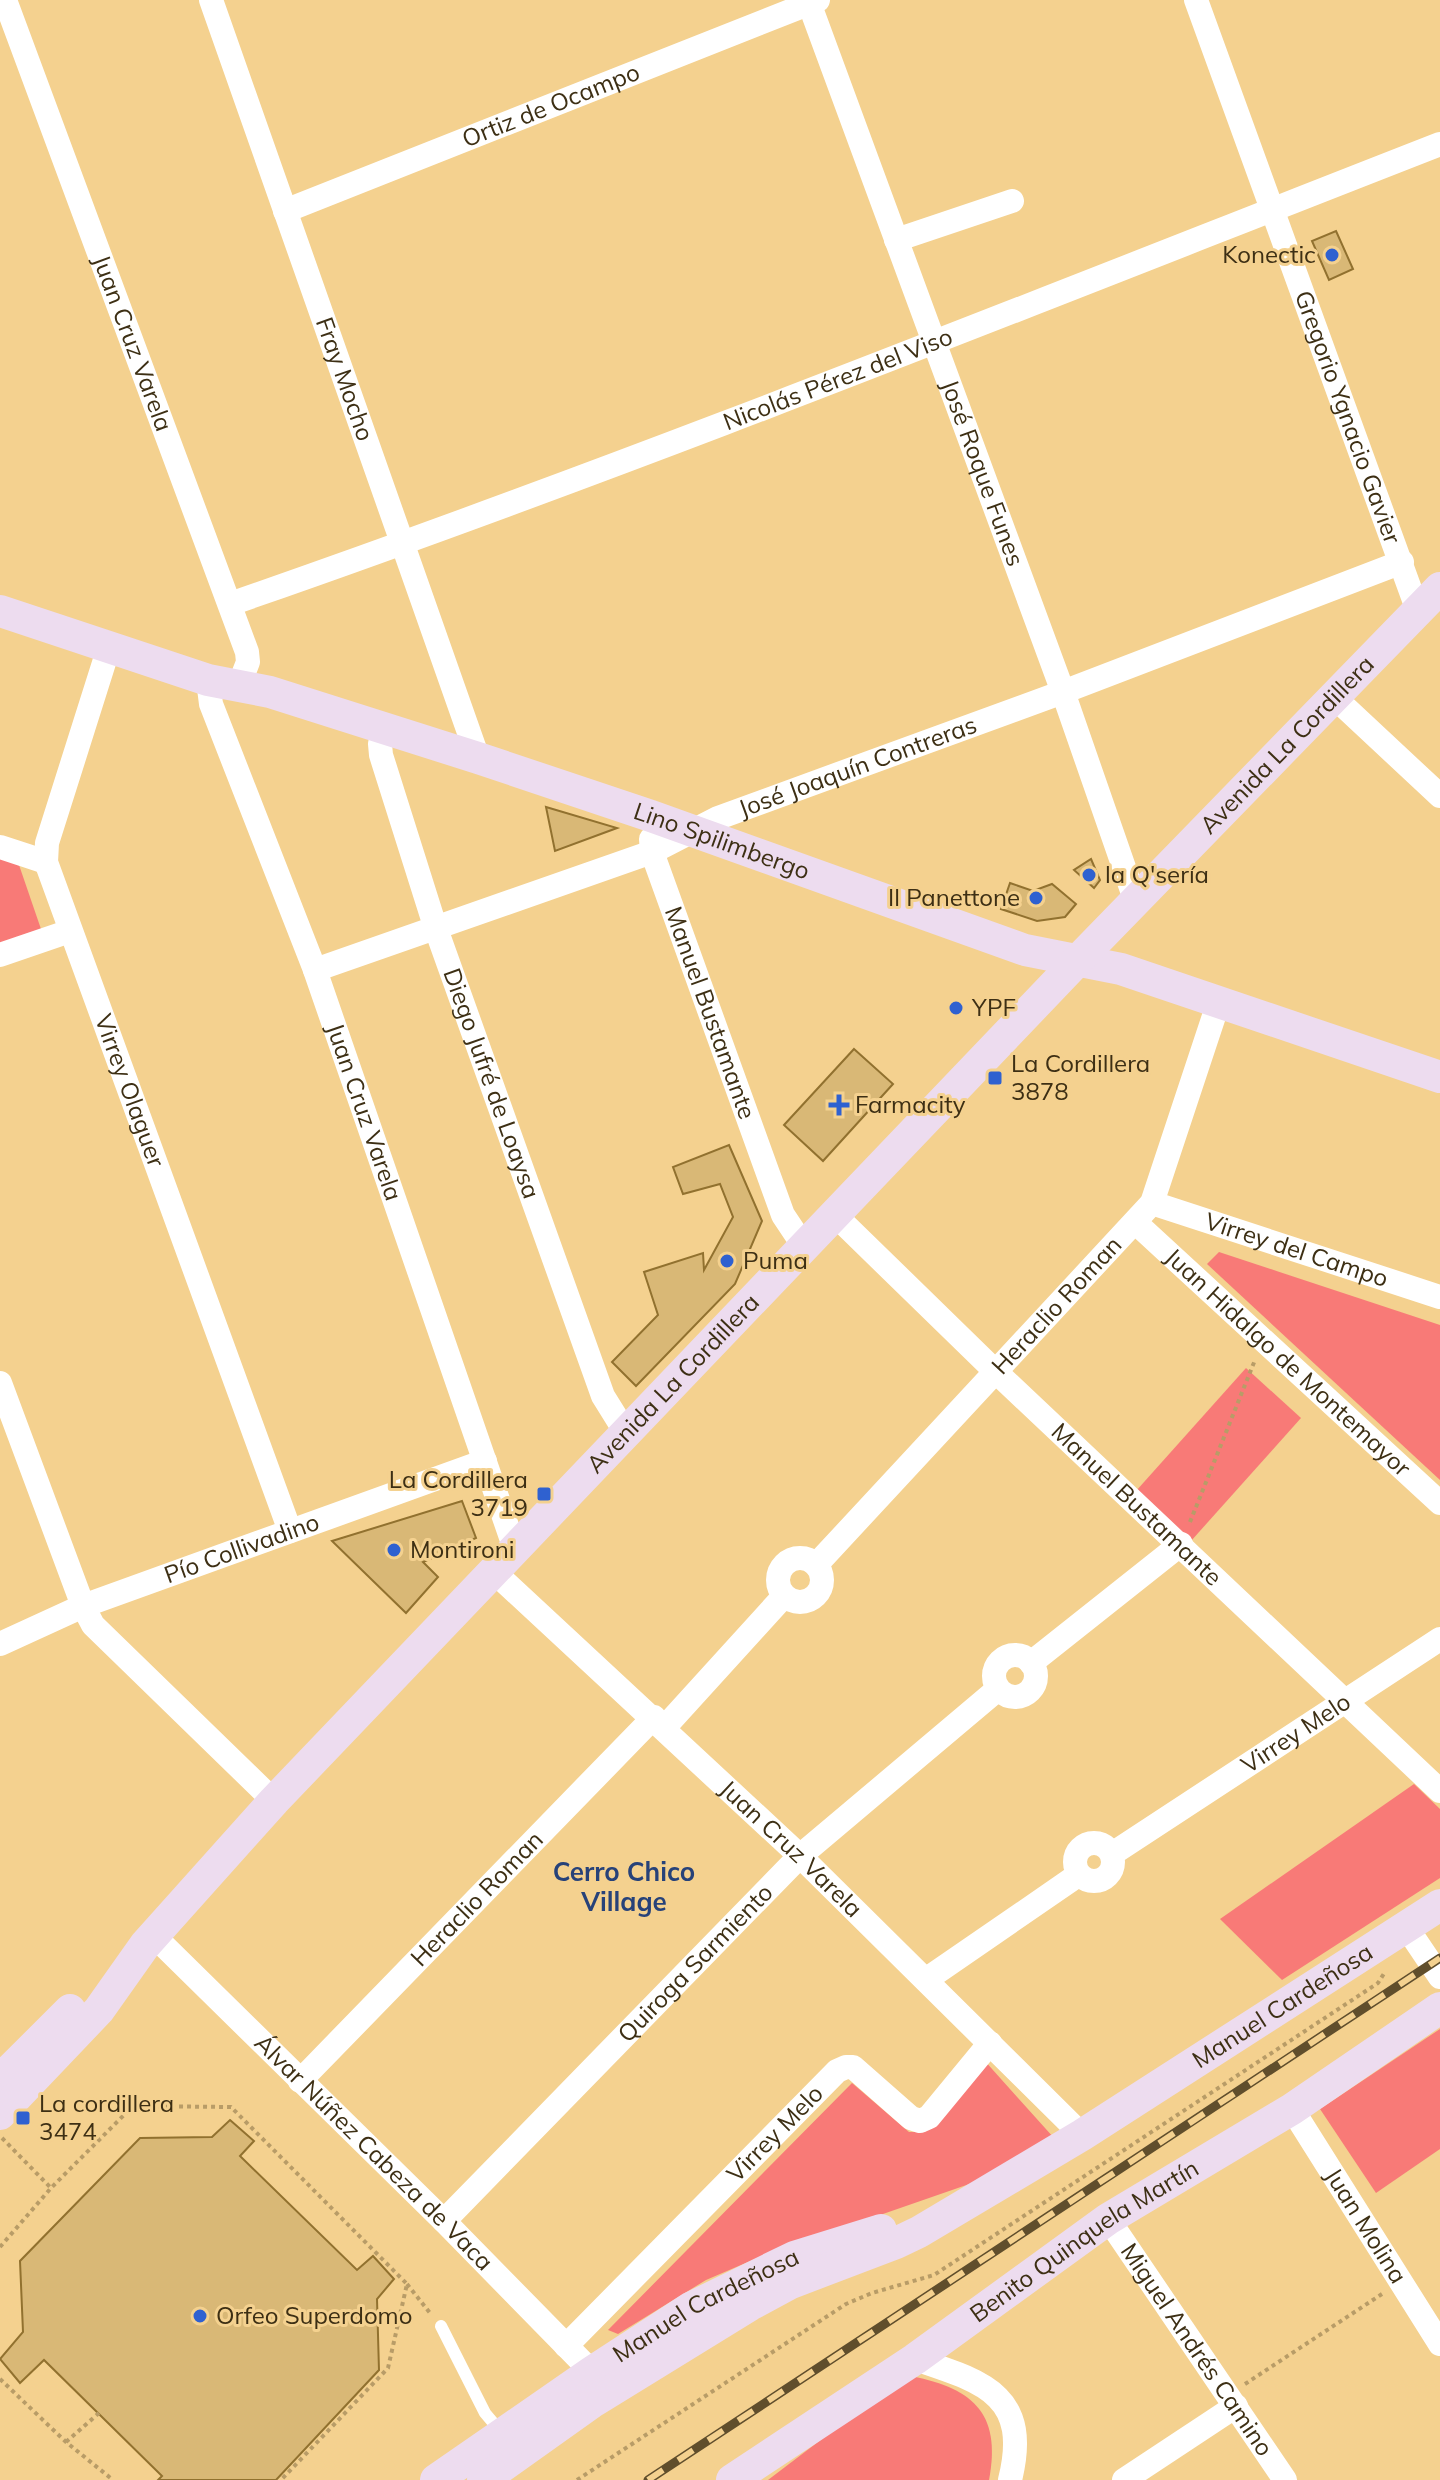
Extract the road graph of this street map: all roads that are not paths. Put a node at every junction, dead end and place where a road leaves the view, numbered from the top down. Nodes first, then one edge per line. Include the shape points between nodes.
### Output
1 (5, 0) edge
2 (211, 0) edge
3 (1196, 0) edge
4 (812, 1) edge
5 (1440, 144) edge
6 (1012, 201) dead end
7 (1273, 209) junction
8 (285, 211) junction
9 (896, 240) junction
10 (933, 342) junction
11 (404, 544) junction
12 (1402, 562) junction
13 (1429, 600) edge
14 (230, 604) junction
15 (0, 611) edge
16 (109, 647) junction
17 (223, 682) junction
18 (1063, 692) junction
19 (1334, 697) junction
20 (384, 728) junction
21 (478, 758) junction
22 (1440, 796) edge
23 (651, 816) junction
24 (692, 831) junction
25 (0, 847) edge
26 (652, 852) junction
27 (46, 862) junction
28 (1136, 902) junction
29 (435, 926) junction
30 (70, 931) junction
31 (0, 955) edge
32 (1078, 960) junction
33 (315, 970) junction
34 (1219, 1001) junction
35 (1440, 1077) edge
36 (1152, 1203) junction
37 (835, 1215) junction
38 (1136, 1223) junction
39 (805, 1248) junction
40 (1440, 1297) edge
41 (995, 1371) junction
42 (0, 1383) edge
43 (626, 1433) junction
44 (485, 1461) junction
45 (1440, 1503) edge
46 (290, 1531) junction
47 (1181, 1544) junction
48 (504, 1560) junction
49 (83, 1606) junction
50 (1440, 1639) edge
51 (0, 1644) edge
52 (1347, 1702) junction
53 (659, 1723) junction
54 (1440, 1791) edge
55 (274, 1801) junction
56 (800, 1856) junction
57 (1440, 1905) edge
58 (1414, 1937) junction
59 (149, 1940) junction
60 (1440, 1977) edge
61 (927, 1979) junction
62 (1440, 2008) edge
63 (990, 2043) junction
64 (5, 2064) edge
65 (300, 2081) junction
66 (1292, 2109) junction
67 (0, 2114) edge
68 (1082, 2135) junction
69 (1002, 2183) junction
70 (1108, 2219) junction
71 (444, 2221) junction
72 (441, 2326) road end
73 (1440, 2344) edge
74 (566, 2346) junction
75 (915, 2359) junction
76 (592, 2372) junction
77 (1232, 2401) junction
78 (503, 2434) junction
79 (436, 2480) edge
80 (483, 2480) edge
81 (732, 2480) edge
82 (1010, 2480) edge
83 (1124, 2480) edge
84 (1285, 2480) edge

1 - 14 street, Juan Cruz Varela
2 - 8 street, Fray Mocho
3 - 7 street, Gregorio Ygnacio Gavier
4 - 8 street, Ortiz de Ocampo
4 - 9 street, José Roque Funes
5 - 7 street, Nicolás Pérez del Viso
6 - 9 street
7 - 10 street, Nicolás Pérez del Viso
7 - 12 street, Gregorio Ygnacio Gavier
8 - 11 street, Fray Mocho
9 - 10 street, José Roque Funes
10 - 11 street, Nicolás Pérez del Viso
10 - 18 street, José Roque Funes
11 - 14 street, Nicolás Pérez del Viso
11 - 21 street, Fray Mocho
12 - 13 street, Gregorio Ygnacio Gavier
12 - 18 street, José Joaquín Contreras
13 - 19 main road, Avenida La Cordillera
14 - 17 street, Juan Cruz Varela via 248,662
15 - 16 main road, Lino Spilimbergo
16 - 17 main road, Lino Spilimbergo
16 - 27 street, Virrey Olaguer via 47,843
17 - 20 main road, Lino Spilimbergo
17 - 33 street, Juan Cruz Varela via 211,704
18 - 24 street, José Joaquín Contreras
18 - 28 street, José Roque Funes
19 - 22 street
19 - 28 main road, Avenida La Cordillera
20 - 21 main road, Lino Spilimbergo
20 - 29 street, Diego Jufré de Loaysa via 381,755
21 - 23 main road, Lino Spilimbergo
23 - 24 main road, Lino Spilimbergo
23 - 26 street, Manuel Bustamante
24 - 26 street, José Joaquín Contreras
24 - 32 main road, Lino Spilimbergo via 1025,950
25 - 27 street
26 - 29 street, José Joaquín Contreras
26 - 39 street, Manuel Bustamante via 783,1215
27 - 30 street, Virrey Olaguer
28 - 32 main road, Avenida La Cordillera
29 - 33 street, José Joaquín Contreras
29 - 43 street, Diego Jufré de Loaysa via 603,1396
30 - 31 street
30 - 46 street, Virrey Olaguer
32 - 34 main road, Lino Spilimbergo
32 - 37 main road, Avenida La Cordillera
33 - 44 street, Juan Cruz Varela
34 - 35 main road, Lino Spilimbergo
34 - 36 street, Heraclio Roman
36 - 38 street, Heraclio Roman
36 - 40 street, Virrey del Campo
37 - 39 main road, Avenida La Cordillera
37 - 41 street, Manuel Bustamante
38 - 41 street, Heraclio Roman
38 - 45 street, Juan Hidalgo de Montemayor
39 - 43 main road, Avenida La Cordillera
41 - 47 street, Manuel Bustamante
41 - 53 street, Heraclio Roman via 816,1565 822,1577 816,1596 804,1602 784,1596
42 - 49 street
43 - 48 main road, Avenida La Cordillera
44 - 46 street, Pío Collivadino
44 - 48 street, Juan Cruz Varela
46 - 49 street, Pío Collivadino
47 - 52 street, Manuel Bustamante
47 - 56 street, Quiroga Sarmiento via 1031,1663 1012,1655 999,1661 994,1675 998,1689
48 - 53 street, Juan Cruz Varela
48 - 55 main road, Avenida La Cordillera
49 - 51 street, Pío Collivadino
49 - 55 street via 102,1636
50 - 52 street, Virrey Melo
52 - 54 street, Manuel Bustamante
52 - 61 street, Virrey Melo via 1112,1854 1111,1872 1101,1881 1078,1875
53 - 56 street, Juan Cruz Varela
53 - 65 street, Heraclio Roman
55 - 59 main road, Avenida La Cordillera
56 - 61 street, Juan Cruz Varela
56 - 71 street, Quiroga Sarmiento
57 - 58 main road, Manuel Cardeñosa
58 - 60 street
58 - 68 main road, Manuel Cardeñosa
59 - 64 main road, Avenida La Cordillera
59 - 65 street, Álvar Núñez Cabeza de Vaca
59 - 67 main road, Avenida La Cordillera via 99,2010
61 - 63 street, Juan Cruz Varela
62 - 66 main road, Benito Quinquela Martín
63 - 68 street, Juan Cruz Varela
63 - 74 street, Virrey Melo via 929,2117 920,2121 853,2067 837,2071
65 - 71 street, Álvar Núñez Cabeza de Vaca
66 - 70 main road, Benito Quinquela Martín
66 - 73 street, Juan Molina
68 - 69 main road, Manuel Cardeñosa
69 - 76 main road, Manuel Cardeñosa via 921,2219 822,2246 762,2270 692,2307
69 - 80 main road, Manuel Cardeñosa via 896,2243 791,2283 750,2305 594,2401
70 - 75 main road, Benito Quinquela Martín
70 - 77 street, Miguel Andrés Camino
71 - 74 street, Álvar Núñez Cabeza de Vaca
72 - 78 lane via 485,2413
74 - 76 street, Álvar Núñez Cabeza de Vaca
75 - 81 main road, Benito Quinquela Martín
75 - 82 street via 961,2374 1003,2402 1017,2441
76 - 78 main road, Manuel Cardeñosa
77 - 83 street
77 - 84 street, Miguel Andrés Camino
78 - 79 main road, Manuel Cardeñosa

